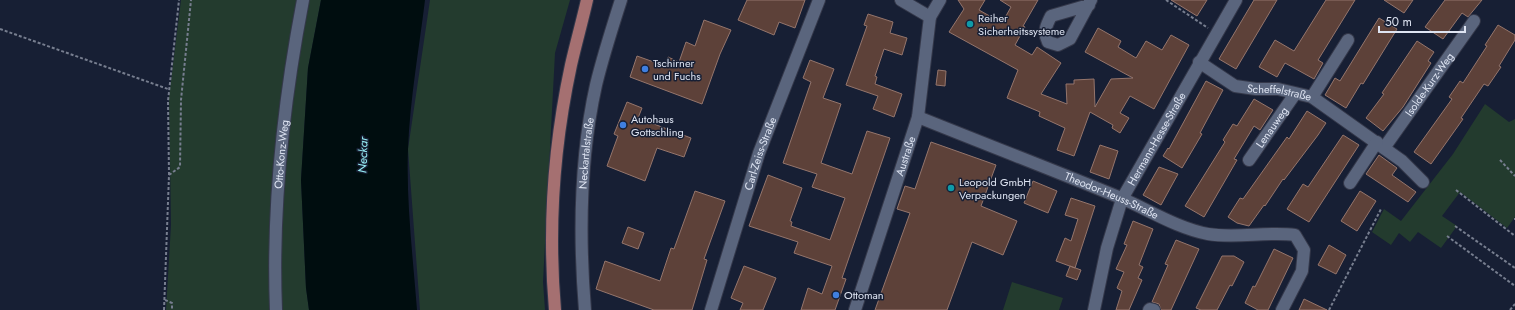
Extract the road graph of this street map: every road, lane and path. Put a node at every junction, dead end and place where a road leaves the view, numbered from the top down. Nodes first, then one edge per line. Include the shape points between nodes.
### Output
1 (179, 0) edge
2 (191, 0) edge
3 (303, 0) edge
4 (587, 0) edge
5 (621, 0) edge
6 (819, 0) edge
7 (901, 0) edge
8 (940, 0) edge
9 (1166, 0) edge
10 (1236, 0) edge
11 (930, 17) junction
12 (1474, 21) dead end
13 (0, 29) edge
14 (1216, 33) junction
15 (1348, 40) dead end
16 (1199, 62) junction
17 (169, 89) junction
18 (1294, 94) junction
19 (1312, 97) junction
20 (918, 117) junction
21 (1381, 145) junction
22 (1249, 160) dead end
23 (1500, 160) dead end
24 (169, 174) junction
25 (1515, 176) edge
26 (1423, 182) dead end
27 (1350, 183) dead end
28 (1456, 190) dead end
29 (1122, 199) junction
30 (1380, 209) dead end
31 (1455, 226) dead end
32 (1447, 236) dead end
33 (1515, 236) edge
34 (1515, 268) edge
35 (1515, 286) edge
36 (165, 300) junction
37 (1515, 304) edge
38 (164, 310) edge
39 (172, 310) edge
40 (276, 310) edge
41 (555, 310) edge
42 (585, 310) edge
43 (711, 310) edge
44 (855, 310) edge
45 (1094, 310) edge
46 (1149, 310) edge
47 (1154, 310) edge
48 (1282, 310) edge
49 (1329, 310) edge
50 (1510, 310) edge

1 - 17 path
2 - 24 path via 181,100 180,167
3 - 40 street, Otto-Konz-Weg via 279,176
4 - 41 main road via 571,65 554,188
5 - 42 street, Neckartalstraße via 596,86 588,141 581,255
6 - 43 street, Carl-Zeiss-Straße via 759,153
7 - 11 street
8 - 11 street, Austraße
9 - 14 path
10 - 14 street, Hermann-Hesse-Straße
11 - 20 street, Austraße
12 - 21 street, Isolde-Kurz-Weg
13 - 17 path
14 - 16 street, Hermann-Hesse-Straße
15 - 19 street
16 - 18 street, Scheffelstraße via 1235,86 1278,89
16 - 29 street, Hermann-Hesse-Straße
17 - 24 path
18 - 19 street, Scheffelstraße
18 - 22 street, Lenauweg
19 - 21 street, Scheffelstraße
20 - 29 street, Theodor-Heuss-Straße
20 - 44 street, Austraße
21 - 26 street, Scheffelstraße
21 - 27 street
23 - 25 path
24 - 36 path
28 - 33 path
29 - 45 street, Hermann-Hesse-Straße via 1107,248
29 - 48 street, Theodor-Heuss-Straße via 1207,234 1242,237 1277,233 1295,235 1304,250 1302,270
30 - 49 path
31 - 34 path
32 - 35 path
36 - 38 path
36 - 39 path via 172,303
37 - 50 path
46 - 47 street

